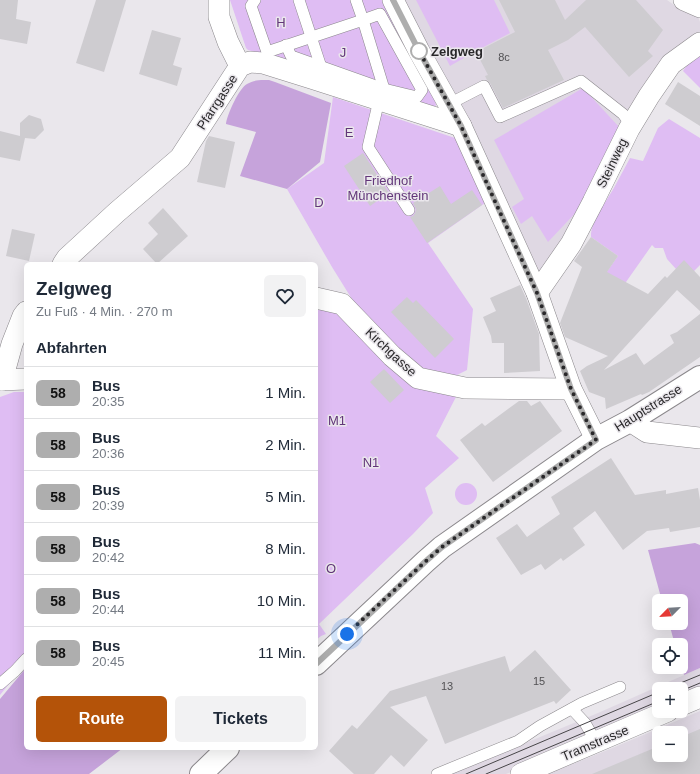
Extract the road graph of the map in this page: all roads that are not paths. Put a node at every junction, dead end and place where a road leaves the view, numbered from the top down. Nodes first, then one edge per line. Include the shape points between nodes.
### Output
1 (219, 0) edge
2 (255, 0) edge
3 (299, 0) edge
4 (356, 0) edge
5 (393, 0) edge
6 (684, 0) edge
7 (700, 7) edge
8 (363, 20) junction
9 (311, 37) junction
10 (700, 43) edge
11 (286, 45) junction
12 (240, 66) junction
13 (321, 67) junction
14 (381, 95) junction
15 (448, 104) junction
16 (632, 125) junction
17 (461, 126) junction
18 (409, 210) dead end
19 (64, 262) edge
20 (537, 293) junction
21 (318, 298) edge
22 (24, 315) edge
23 (700, 377) edge
24 (24, 379) edge
25 (1, 380) edge
26 (571, 389) junction
27 (630, 421) junction
28 (700, 438) edge
29 (596, 440) junction
30 (24, 661) edge
31 (318, 662) edge
32 (0, 684) edge
33 (620, 687) dead end
34 (700, 697) edge
35 (688, 703) edge
36 (572, 709) junction
37 (652, 718) edge
38 (596, 742) junction
39 (226, 750) edge
40 (201, 774) edge
41 (437, 774) edge
42 (521, 774) edge

1 - 12 street via 220,17 228,42
2 - 11 lane via 251,6 267,52
3 - 9 lane
4 - 8 lane
5 - 15 street
6 - 7 street
8 - 9 lane
8 - 14 lane
8 - 14 lane via 380,14 422,90 417,97
9 - 11 lane
9 - 13 lane
10 - 16 street, Steinweg via 671,64
11 - 13 lane via 291,56
12 - 14 street, Pfarrgasse via 250,62 263,64
12 - 19 street, Pfarrgasse via 180,158
13 - 14 lane
14 - 17 street, Pfarrgasse
14 - 18 lane via 368,147
15 - 16 lane via 484,86 500,117 581,81
15 - 17 street
16 - 20 street, Steinweg via 571,244
17 - 20 street
20 - 26 street
21 - 26 street, Kirchgasse via 342,304 392,356 418,378 465,388
22 - 25 street
23 - 27 main road, Hauptstrasse
24 - 25 street
26 - 29 street
27 - 28 street via 647,432
27 - 29 main road, Hauptstrasse
29 - 31 main road, Hauptstrasse via 442,547
30 - 32 lane
33 - 36 lane
34 - 35 street
36 - 38 lane via 585,723
36 - 41 lane via 518,741
37 - 38 street, Tramstrasse
38 - 42 street, Tramstrasse
39 - 40 main road

